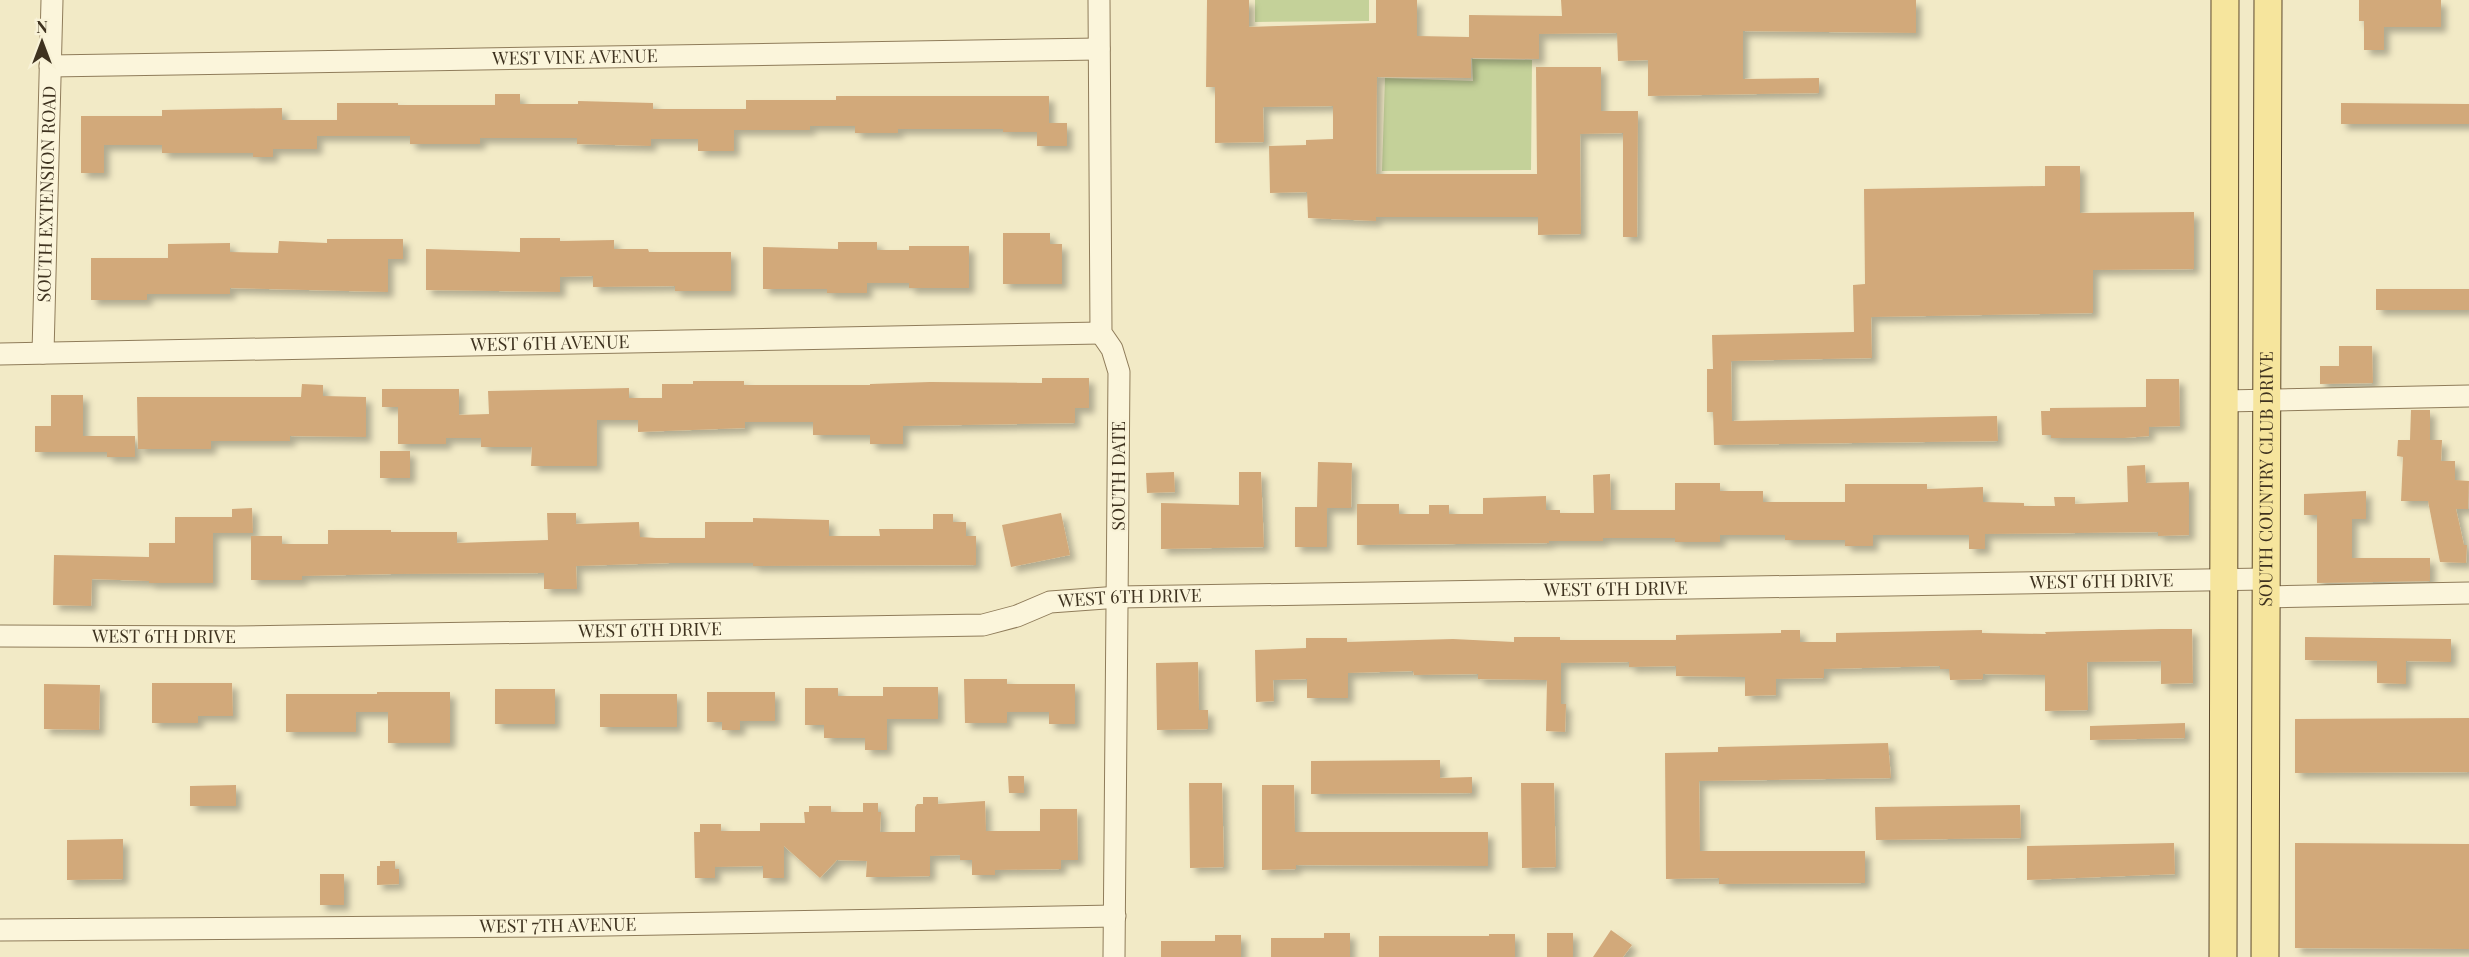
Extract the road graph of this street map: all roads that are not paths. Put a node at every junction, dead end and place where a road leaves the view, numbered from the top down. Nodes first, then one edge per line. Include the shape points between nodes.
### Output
1 (52, 0) edge
2 (1099, 0) edge
3 (2225, 0) edge
4 (2268, 0) edge
5 (1099, 49) junction
6 (50, 66) junction
7 (1101, 333) junction
8 (44, 353) junction
9 (0, 354) edge
10 (2469, 396) edge
11 (2224, 401) junction
12 (2266, 401) junction
13 (2223, 580) junction
14 (2265, 588) junction
15 (2469, 593) edge
16 (1119, 597) junction
17 (0, 636) edge
18 (1115, 916) junction
19 (0, 930) edge
20 (1114, 957) edge
21 (2223, 957) edge
22 (2265, 957) edge

1 - 6 street, SOUTH EXTENSION ROAD
2 - 5 street, SOUTH DATE
3 - 11 main road
4 - 12 main road, SOUTH COUNTRY CLUB DRIVE
5 - 6 street, WEST VINE AVENUE
5 - 7 street, SOUTH DATE
6 - 8 street, SOUTH EXTENSION ROAD
7 - 8 street, WEST 6TH AVENUE
7 - 16 street, SOUTH DATE via 1112,349 1119,372
8 - 9 street, WEST 6TH AVENUE
10 - 12 street
11 - 12 street
11 - 13 main road
12 - 14 main road, SOUTH COUNTRY CLUB DRIVE
13 - 14 street, WEST 6TH DRIVE
13 - 16 street, WEST 6TH DRIVE
13 - 21 main road
14 - 15 street, WEST 6TH DRIVE
14 - 22 main road, SOUTH COUNTRY CLUB DRIVE
16 - 17 street, WEST 6TH DRIVE via 1050,602 983,626 236,637
16 - 18 street, SOUTH DATE
18 - 19 street, WEST 7TH AVENUE
18 - 20 street, SOUTH DATE

